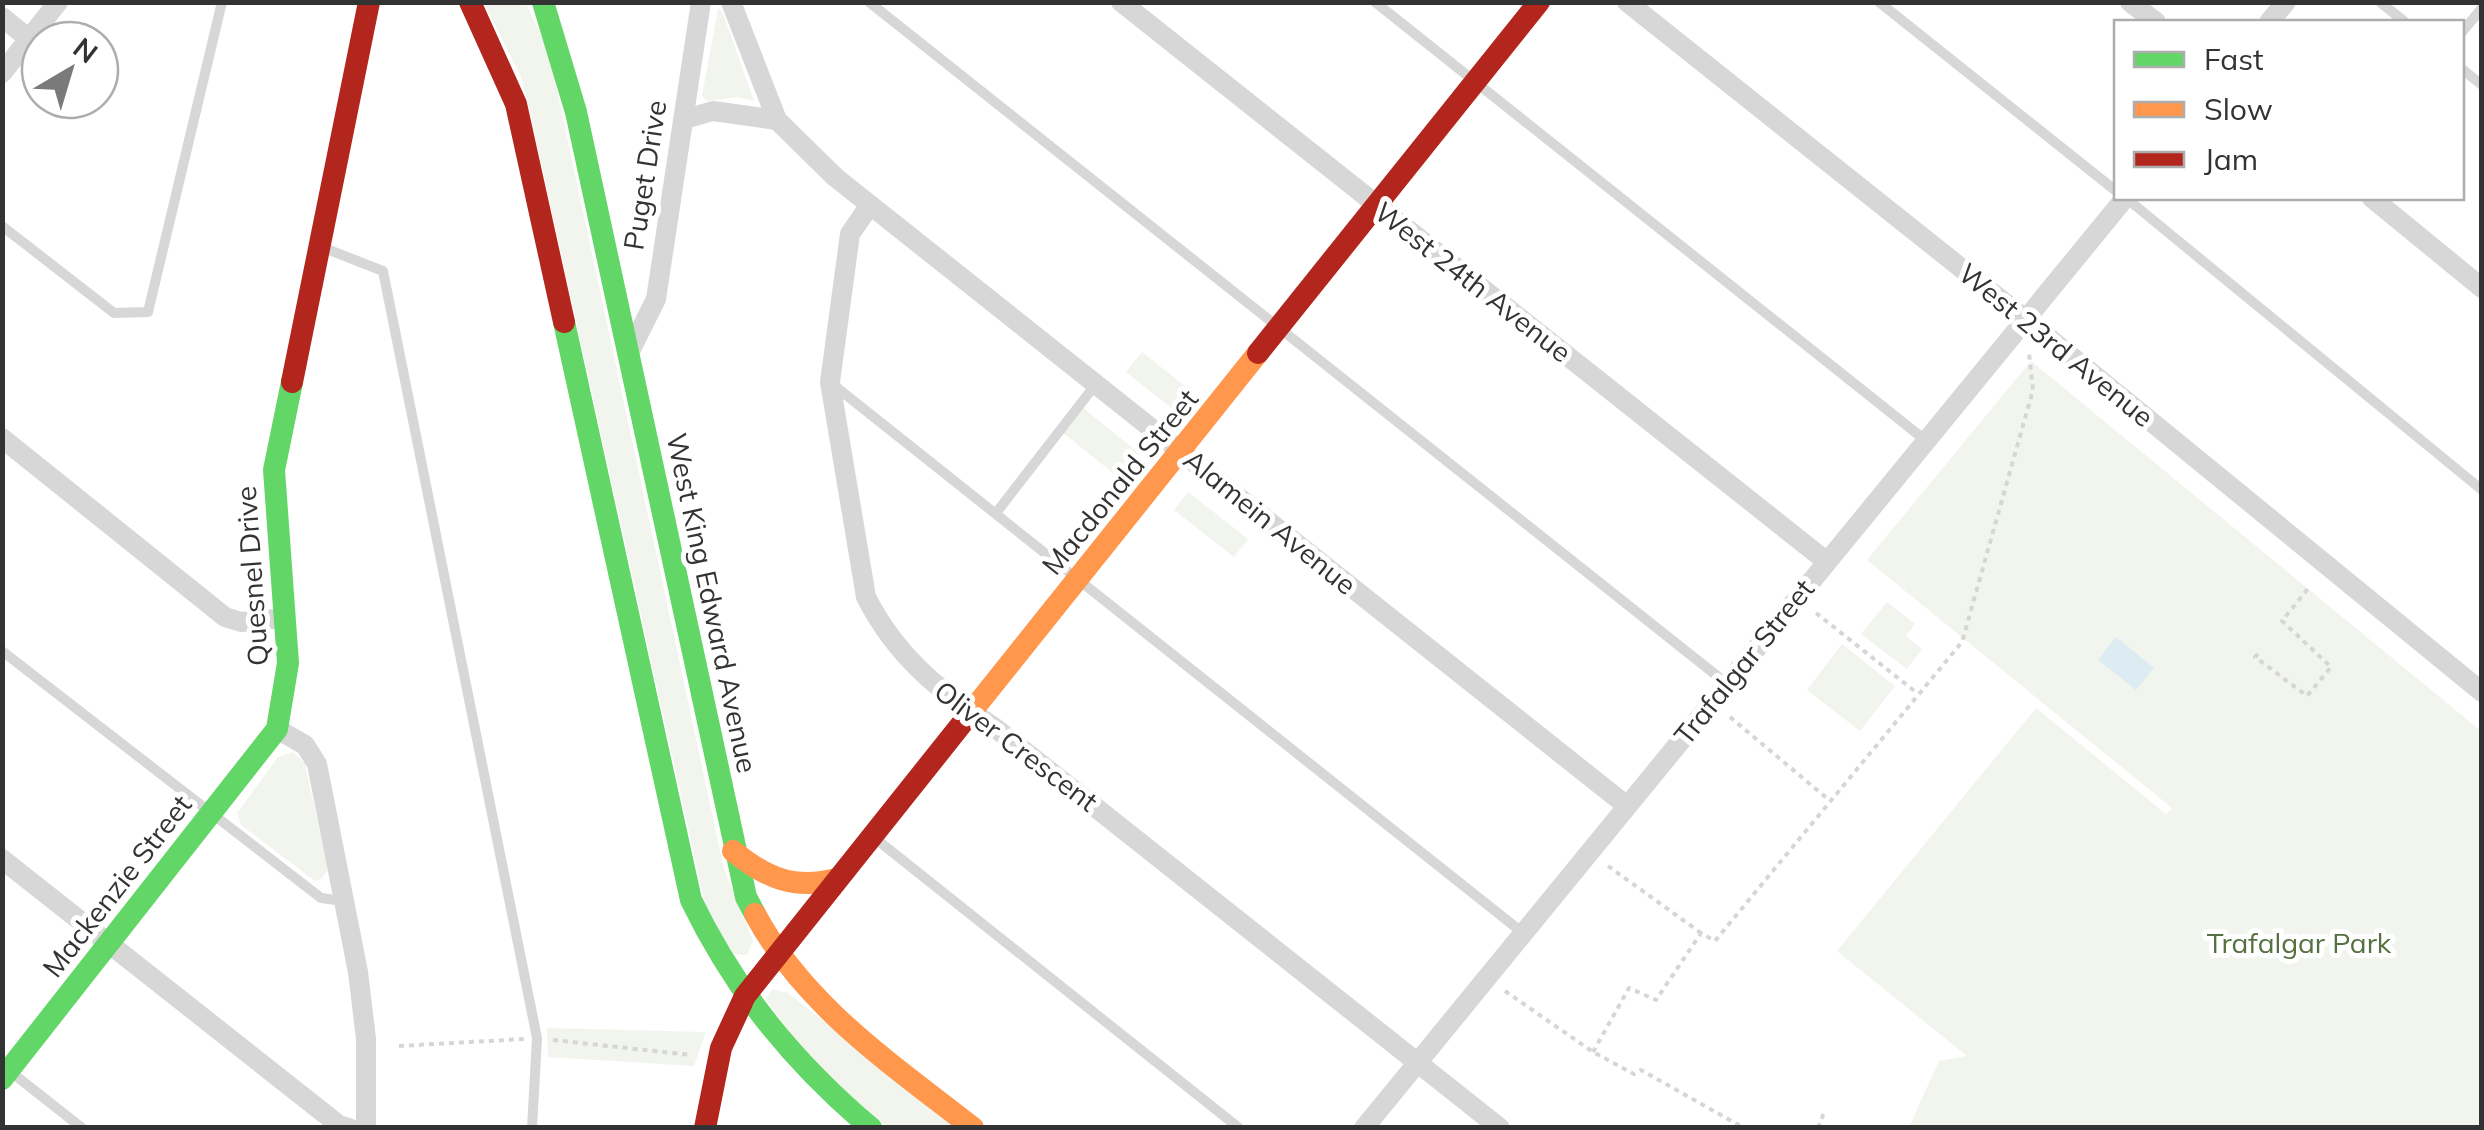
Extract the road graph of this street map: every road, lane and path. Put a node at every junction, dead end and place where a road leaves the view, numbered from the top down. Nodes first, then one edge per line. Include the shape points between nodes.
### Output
1 (222, 2) edge
2 (369, 2) edge
3 (470, 2) edge
4 (543, 2) edge
5 (701, 2) edge
6 (731, 2) edge
7 (868, 2) edge
8 (1121, 2) edge
9 (1375, 2) edge
10 (1539, 2) edge
11 (1627, 2) edge
12 (1879, 2) edge
13 (2130, 2) edge
14 (2380, 2) edge
15 (2482, 8) edge
16 (2153, 20) edge
17 (2402, 20) edge
18 (2464, 30) edge
19 (20, 49) edge
20 (2, 72) edge
21 (1476, 83) junction
22 (685, 119) junction
23 (777, 120) junction
24 (2114, 189) edge
25 (2123, 200) edge
26 (2127, 200) edge
27 (2374, 200) edge
28 (870, 205) junction
29 (1378, 207) junction
30 (2, 226) edge
31 (318, 246) junction
32 (2482, 288) edge
33 (2024, 318) junction
34 (1280, 329) junction
35 (630, 352) junction
36 (2029, 353) dead end
37 (830, 382) junction
38 (1096, 384) junction
39 (2, 438) edge
40 (1925, 440) junction
41 (1183, 453) junction
42 (2482, 490) edge
43 (996, 513) junction
44 (1826, 561) junction
45 (1080, 580) junction
46 (2310, 586) dead end
47 (1816, 613) dead end
48 (285, 618) junction
49 (2, 651) edge
50 (2258, 654) dead end
51 (1726, 683) junction
52 (2482, 692) edge
53 (1917, 693) junction
54 (972, 712) junction
55 (1730, 717) dead end
56 (277, 730) junction
57 (1829, 800) junction
58 (1626, 806) junction
59 (210, 816) junction
60 (872, 836) junction
61 (733, 850) junction
62 (2, 860) edge
63 (1608, 866) dead end
64 (837, 879) junction
65 (343, 901) junction
66 (1523, 933) junction
67 (1701, 933) junction
68 (110, 944) junction
69 (776, 955) junction
70 (1505, 991) dead end
71 (745, 996) junction
72 (429, 1044) dead end
73 (399, 1046) dead end
74 (672, 1052) dead end
75 (1592, 1052) junction
76 (691, 1056) dead end
77 (1417, 1062) junction
78 (5, 1072) edge
79 (1825, 1110) dead end
80 (82, 1128) edge
81 (350, 1128) edge
82 (366, 1128) edge
83 (532, 1128) edge
84 (706, 1128) edge
85 (872, 1128) edge
86 (973, 1128) edge
87 (1239, 1128) edge
88 (1364, 1128) edge
89 (1500, 1128) edge
90 (1744, 1128) edge
91 (1818, 1128) edge

1 - 30 lane via 148,312 114,313
2 - 31 street, Quesnel Drive
3 - 71 street via 516,104 683,871 708,938
4 - 35 street, West King Edward Avenue via 576,112
5 - 22 street, Puget Drive
6 - 23 street, Alamein Avenue
7 - 34 lane
8 - 29 street, West 24th Avenue
9 - 21 lane
10 - 21 street, Macdonald Street
11 - 33 street, West 23rd Avenue
12 - 24 lane
13 - 16 street
14 - 17 lane
15 - 18 lane
19 - 20 street
21 - 29 street, Macdonald Street
21 - 40 lane
22 - 23 street via 713,111
22 - 35 street, Puget Drive via 656,298
23 - 28 street, Alamein Avenue
25 - 33 street, Trafalgar Street
26 - 42 lane
27 - 32 street
28 - 37 street, Oliver Crescent via 850,234
28 - 38 street, Alamein Avenue
29 - 34 street, Macdonald Street
29 - 44 street, West 24th Avenue
31 - 48 street, Quesnel Drive via 274,470 271,507
31 - 83 lane via 383,270 537,1038
33 - 40 street, Trafalgar Street
33 - 52 street, West 23rd Avenue
34 - 41 street, Macdonald Street
34 - 51 lane
35 - 61 street, West King Edward Avenue
36 - 53 path via 2033,390 1962,642
37 - 43 lane
37 - 54 street, Oliver Crescent via 866,597 901,655
38 - 41 street, Alamein Avenue
38 - 43 lane
39 - 48 street via 225,616 241,622
40 - 44 street, Trafalgar Street
41 - 45 street, Macdonald Street
41 - 58 street, Alamein Avenue
43 - 45 lane
44 - 51 street, Trafalgar Street
45 - 54 street, Macdonald Street
45 - 66 lane
46 - 50 path via 2282,621 2330,668 2307,696
47 - 53 path
48 - 56 street, Quesnel Drive via 291,661
49 - 59 lane
51 - 58 street, Trafalgar Street
53 - 57 path
54 - 60 street, Macdonald Street
54 - 77 street, Oliver Crescent
55 - 57 path
56 - 59 street, Mackenzie Street
56 - 65 street via 312,753
57 - 67 path via 1715,941
58 - 66 street, Trafalgar Street
59 - 65 lane via 321,898
59 - 68 street, Mackenzie Street
60 - 64 street, Macdonald Street
60 - 87 lane
61 - 64 street via 782,885
61 - 69 street, West King Edward Avenue via 746,897
62 - 68 street
63 - 67 path
64 - 69 street, Macdonald Street
65 - 82 street via 366,1039
66 - 77 street, Trafalgar Street
67 - 75 path via 1656,1000 1629,988
68 - 78 street, Mackenzie Street
68 - 81 street
69 - 71 street, Macdonald Street
69 - 86 street, West King Edward Avenue via 827,1010
70 - 75 path
71 - 84 street via 721,1048
71 - 85 street via 818,1084
72 - 73 path
74 - 76 path
75 - 90 path via 1634,1074 1641,1070
77 - 88 street, Trafalgar Street
77 - 89 street, Oliver Crescent
78 - 80 lane
79 - 91 path

